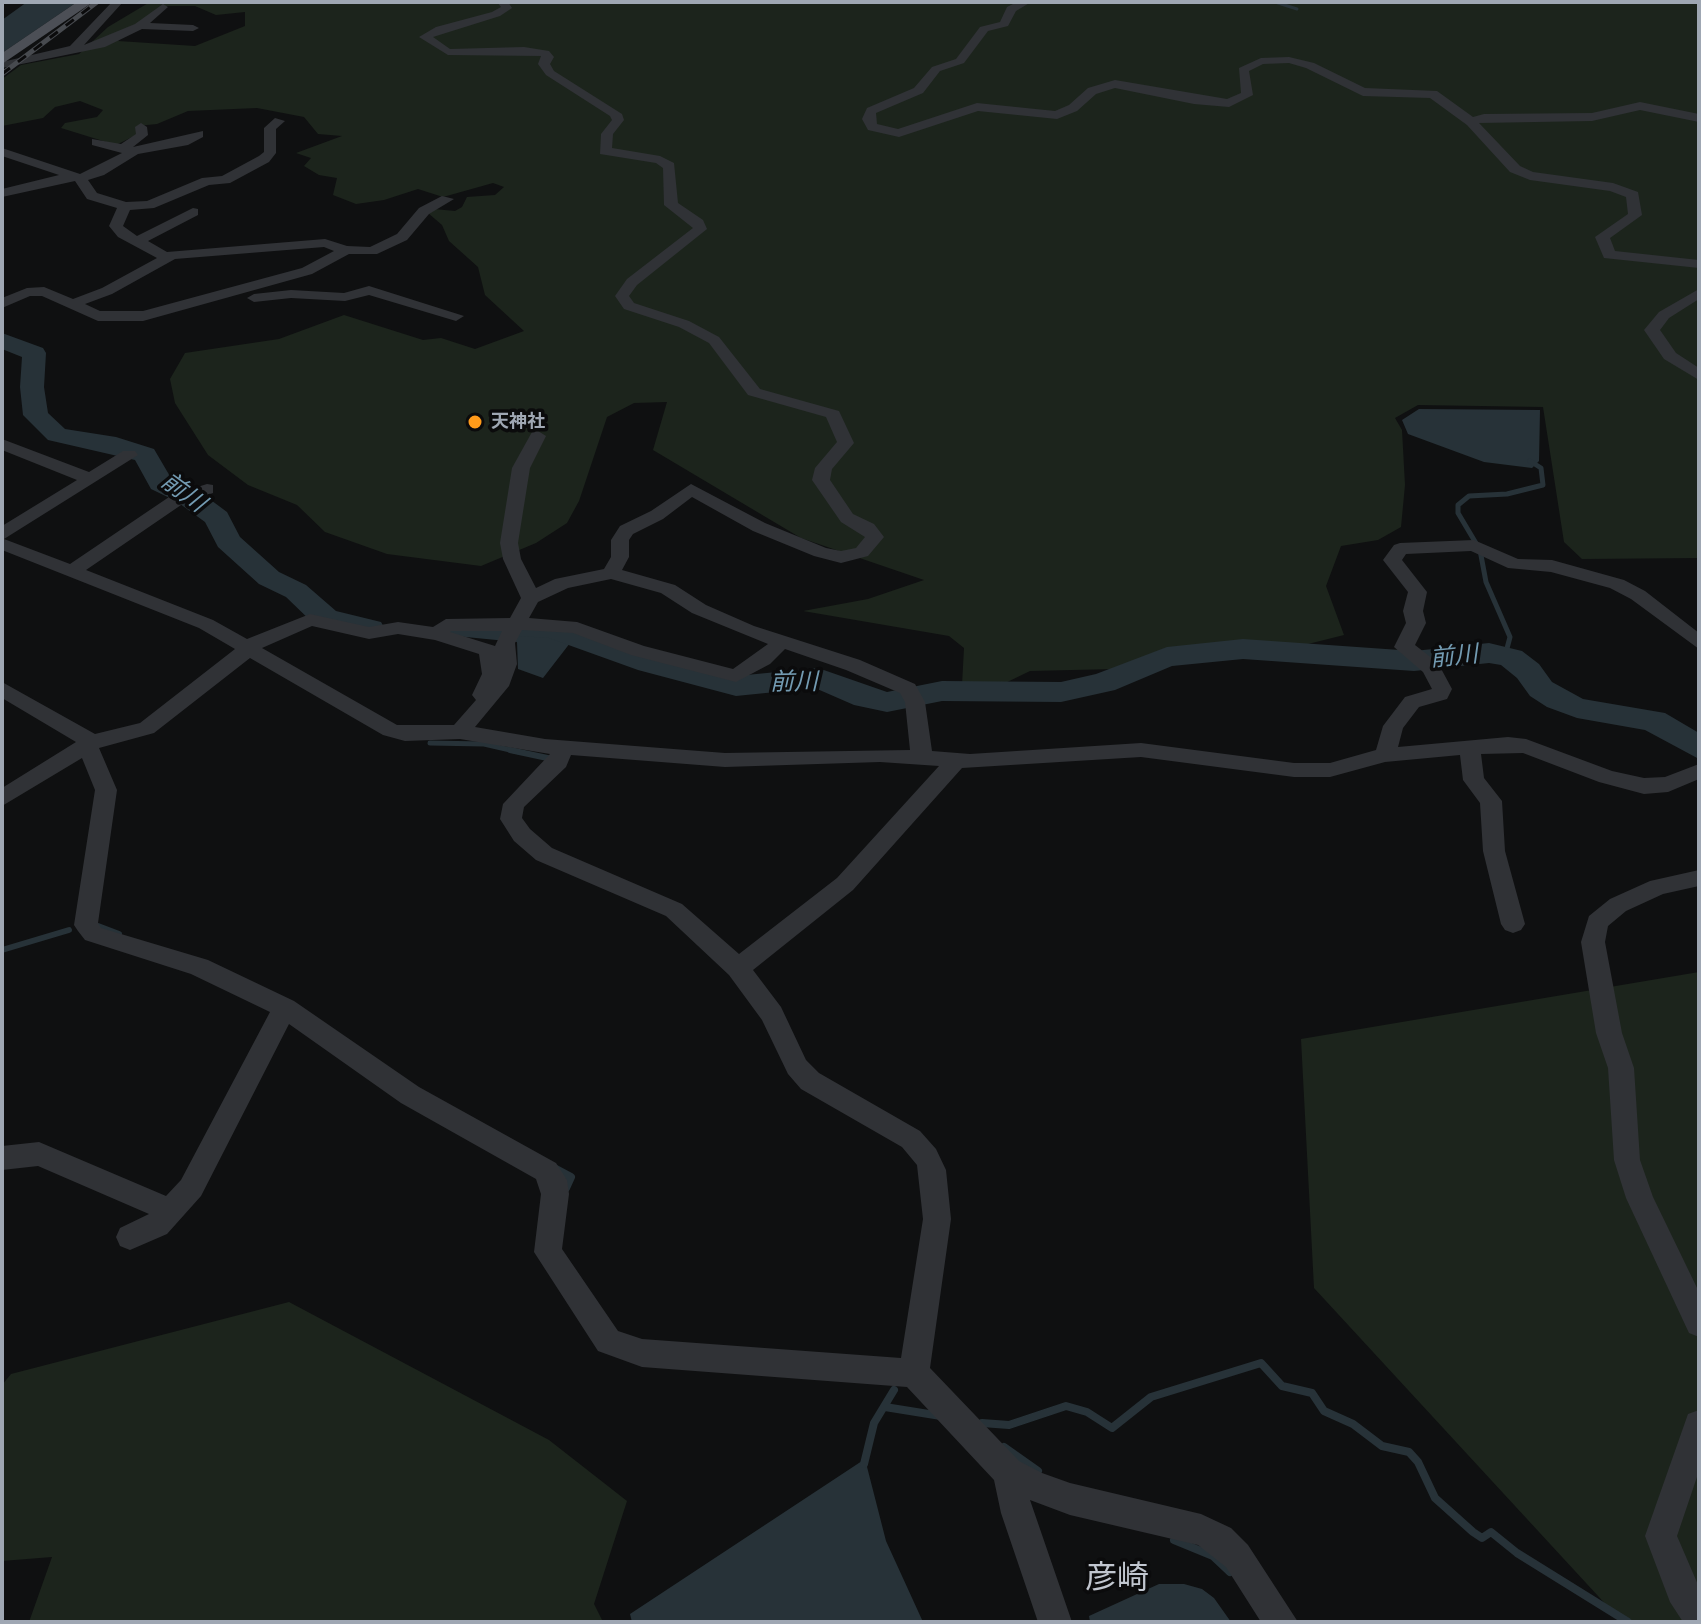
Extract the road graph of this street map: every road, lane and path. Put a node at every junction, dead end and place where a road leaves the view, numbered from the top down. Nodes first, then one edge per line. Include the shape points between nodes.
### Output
1 (86, 2) edge
2 (118, 2) edge
3 (502, 2) edge
4 (1026, 2) edge
5 (163, 7) dead end
6 (179, 9) dead end
7 (139, 26) junction
8 (158, 27) junction
9 (193, 28) dead end
10 (122, 40) dead end
11 (141, 42) dead end
12 (69, 51) junction
13 (2, 63) edge
14 (1699, 118) edge
15 (279, 121) dead end
16 (1471, 122) junction
17 (141, 127) dead end
18 (199, 134) dead end
19 (96, 142) dead end
20 (128, 150) junction
21 (2, 152) edge
22 (77, 177) junction
23 (2, 193) edge
24 (447, 199) dead end
25 (125, 206) junction
26 (193, 212) dead end
27 (136, 242) junction
28 (346, 250) junction
29 (171, 256) junction
30 (1699, 264) edge
31 (238, 292) junction
32 (1699, 293) edge
33 (2, 304) edge
34 (73, 304) junction
35 (456, 316) dead end
36 (1699, 375) edge
37 (538, 436) dead end
38 (2, 444) edge
39 (129, 455) dead end
40 (91, 479) junction
41 (195, 494) dead end
42 (2, 534) edge
43 (2, 544) edge
44 (74, 570) junction
45 (611, 573) junction
46 (531, 598) junction
47 (514, 629) junction
48 (440, 631) junction
49 (781, 642) junction
50 (1699, 643) edge
51 (248, 648) junction
52 (2, 689) edge
53 (467, 725) junction
54 (89, 744) junction
55 (563, 747) junction
56 (1469, 747) junction
57 (1385, 755) junction
58 (922, 758) junction
59 (957, 760) junction
60 (1699, 771) edge
61 (2, 798) edge
62 (1699, 878) edge
63 (1513, 924) dead end
64 (738, 968) junction
65 (285, 1008) junction
66 (2, 1158) edge
67 (171, 1211) junction
68 (130, 1237) dead end
69 (1699, 1323) edge
70 (914, 1373) junction
71 (1699, 1425) edge
72 (1008, 1472) junction
73 (1699, 1617) edge
74 (1055, 1622) edge
75 (1281, 1622) edge

1 - 13 main road
2 - 12 street
3 - 45 street via 507,8 496,14 425,37 448,52 545,53 550,73 616,114 605,151 669,166 671,205 700,229 632,282 622,296 629,306 714,340 754,392 833,414 846,443 824,468 821,480 847,518 875,537 862,552 841,557 820,552 759,527 691,489 626,530
4 - 16 street via 1011,9 1004,24 984,29 960,61 936,69 919,90 871,111 872,127 899,133 977,107 1057,115 1092,91 1115,84 1229,103 1247,95 1243,70 1275,59 1310,65 1363,92 1433,94
5 - 7 street
6 - 8 street
7 - 8 street
7 - 10 street
7 - 12 street via 93,49
8 - 9 street
8 - 11 street
12 - 13 street
14 - 16 street via 1640,106 1592,117
15 - 25 street via 270,128 270,153 257,163 225,180 207,181 149,205
16 - 30 street via 1515,169 1530,176 1613,187 1633,195 1635,215 1602,237 1609,255
17 - 20 street via 142,135
18 - 20 street via 164,147
19 - 20 street
20 - 22 street via 99,172
21 - 22 street
22 - 23 street
22 - 25 street via 92,196
24 - 28 street via 424,211 402,237 383,249
25 - 27 street via 116,226
26 - 27 street
27 - 29 street
28 - 29 street via 325,243
28 - 31 street via 307,271
29 - 34 street
31 - 34 street via 134,316 98,316
31 - 35 street via 252,298 345,297 369,290
32 - 36 street via 1664,315 1652,330 1670,356
33 - 34 street via 27,292 44,291
37 - 46 street via 521,468 509,543
38 - 40 street
39 - 40 street
40 - 42 street
41 - 44 street
43 - 44 street
44 - 51 street via 206,624
45 - 46 street via 562,583
45 - 49 street via 668,589 699,609
46 - 47 street
47 - 48 street
47 - 49 street via 577,628 638,651 736,676
47 - 53 street via 504,676
48 - 51 street via 398,628 369,633 310,620
48 - 53 street via 488,650 492,674
49 - 58 street via 853,665 912,696
50 - 57 street via 1617,584 1552,566 1515,564 1477,546 1400,549 1392,560 1418,592 1416,623 1404,647 1442,689 1412,702 1393,726
51 - 53 street via 390,730 405,734
51 - 54 street via 147,728
52 - 54 street
53 - 55 street
54 - 61 street
54 - 65 street via 106,790 86,925 93,934 199,967
55 - 58 street via 725,760
55 - 64 street via 558,762 514,804 511,819 522,835 544,854 665,904
56 - 57 street
56 - 60 street via 1526,746 1644,786 1668,784
56 - 63 street via 1474,780 1491,801 1494,851
57 - 59 street via 1330,770 1141,750
58 - 59 street
59 - 64 street via 845,884
62 - 69 street via 1658,887 1618,905 1597,922 1593,942 1609,1033 1621,1068 1627,1160
64 - 70 street via 810,1081 911,1139 933,1170 937,1219
65 - 67 street via 191,1188
65 - 70 street via 410,1095 546,1171 555,1194 548,1252 608,1341 642,1353
66 - 67 street via 39,1154
67 - 68 street via 157,1225
70 - 72 street
71 - 73 street via 1661,1536
72 - 74 street
72 - 75 street via 1070,1499 1220,1539

